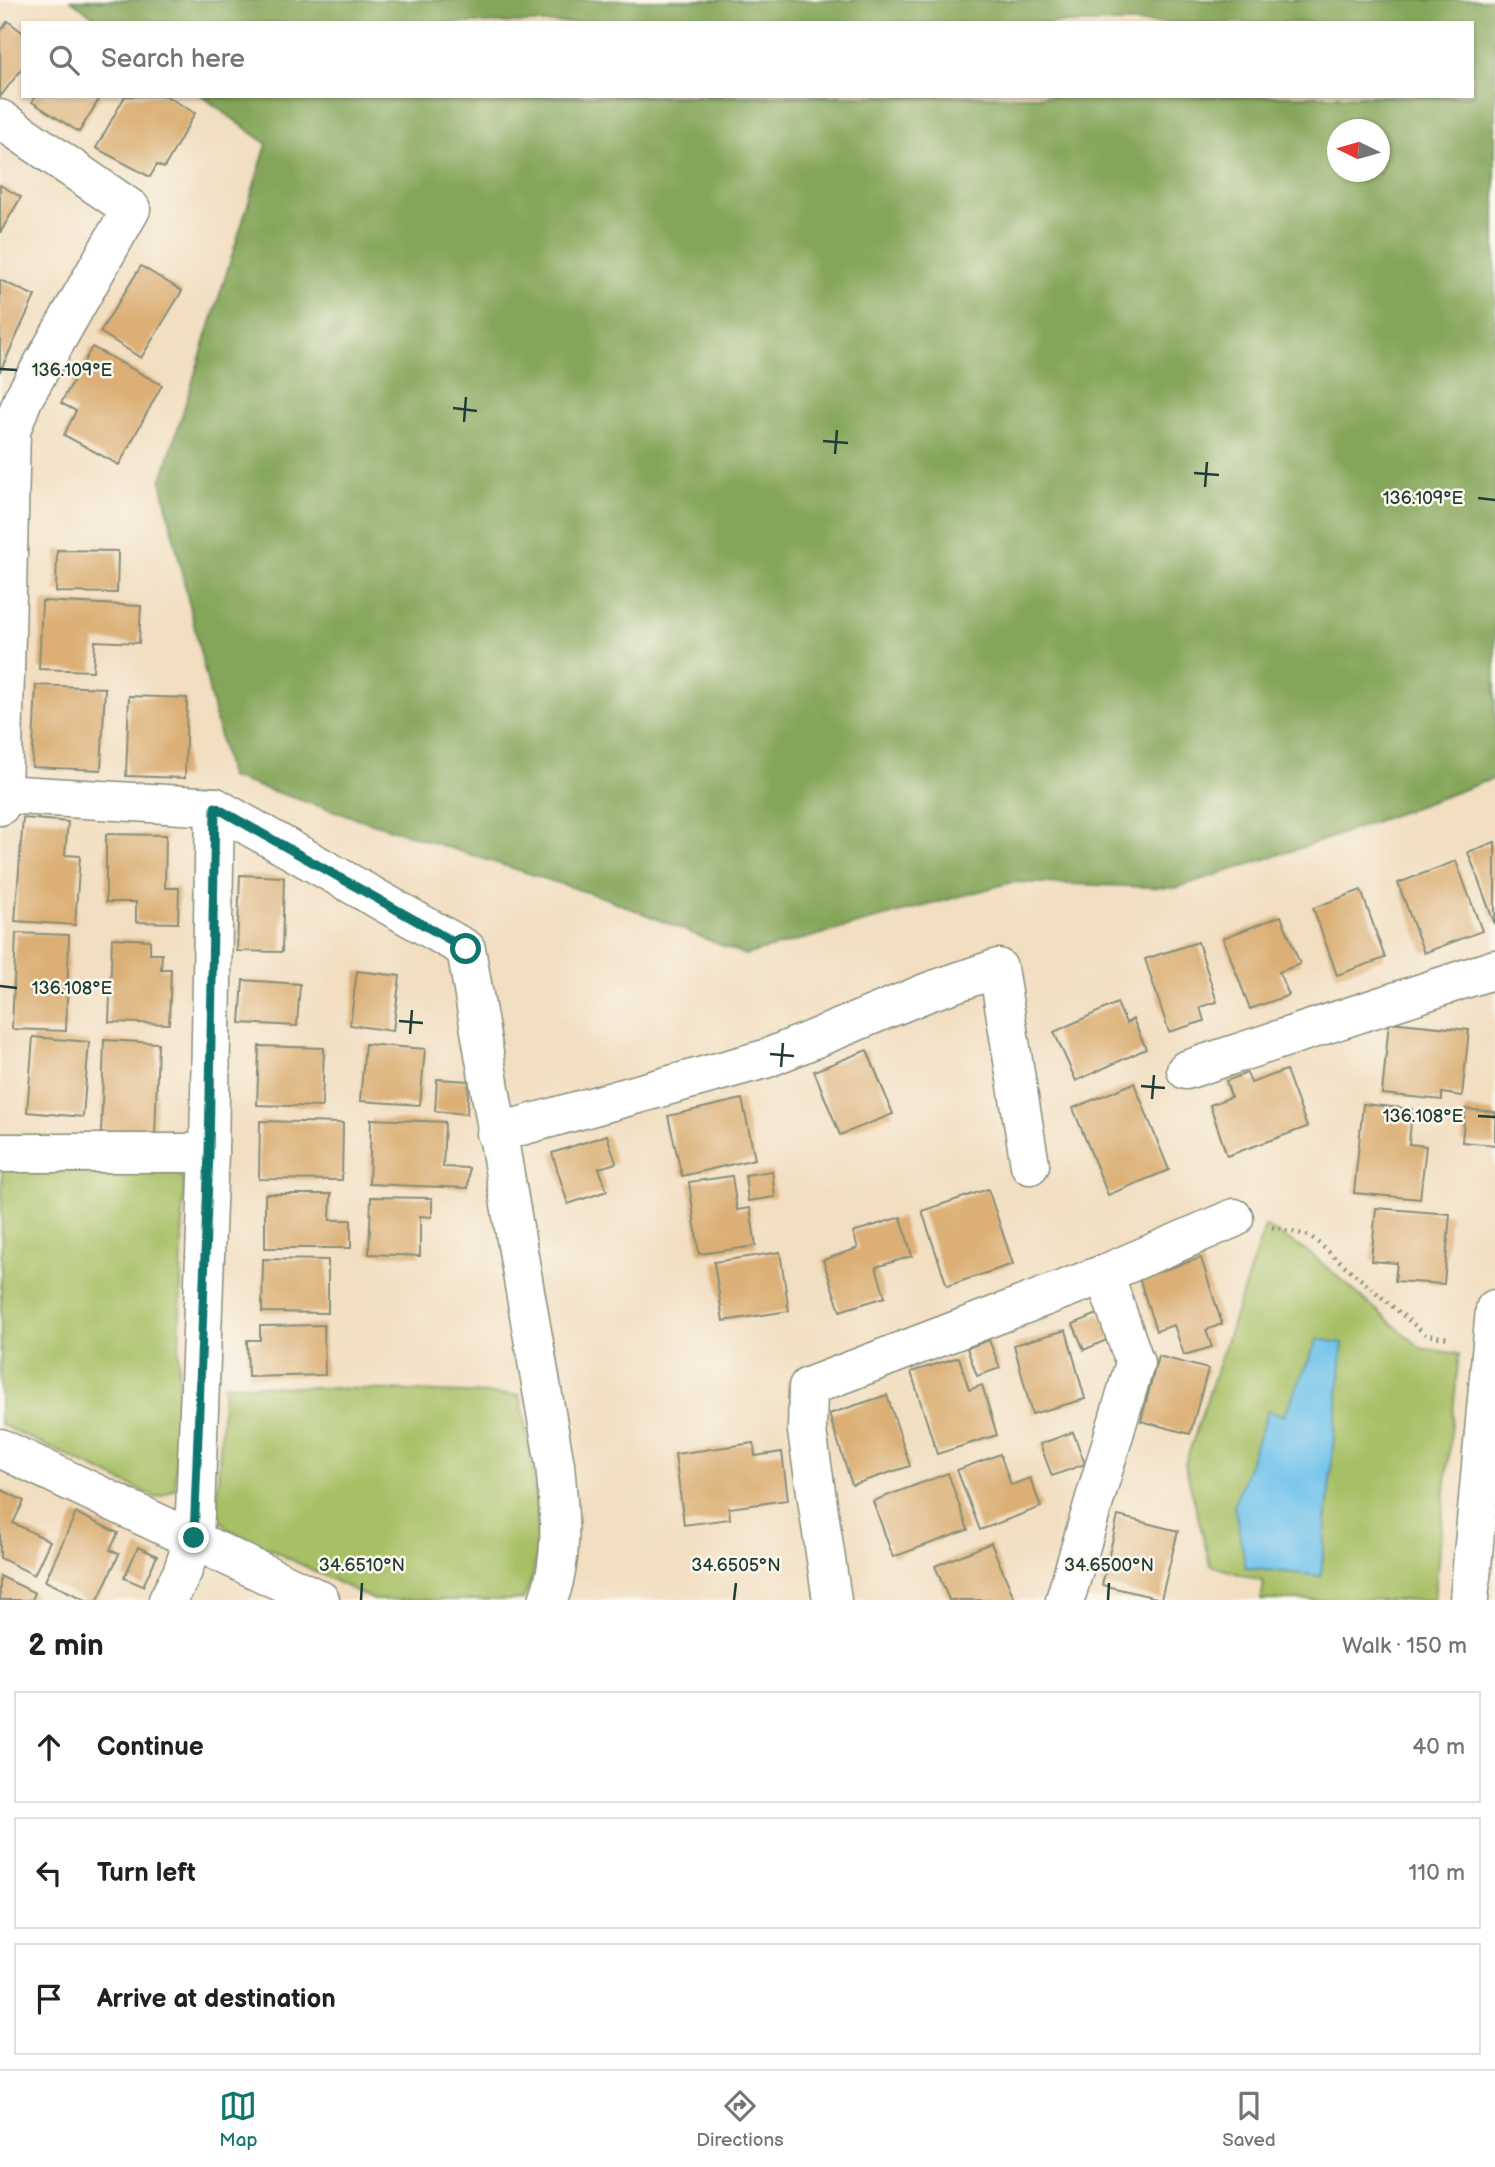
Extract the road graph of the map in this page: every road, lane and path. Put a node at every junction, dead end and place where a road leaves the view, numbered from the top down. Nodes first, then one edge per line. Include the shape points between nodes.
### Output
1 (0, 119) edge
2 (5, 427) edge
3 (1, 800) edge
4 (215, 807) junction
5 (1495, 969) edge
6 (1186, 1070) dead end
7 (496, 1133) junction
8 (0, 1153) edge
9 (209, 1153) junction
10 (1030, 1165) dead end
11 (1234, 1218) joint
12 (1104, 1274) junction
13 (1494, 1326) edge
14 (0, 1448) edge
15 (194, 1538) junction
16 (169, 1600) edge
17 (320, 1600) edge
18 (548, 1600) edge
19 (832, 1600) edge
20 (1065, 1600) edge
21 (1469, 1600) edge

1 - 2 street via 131,209
2 - 3 street
3 - 4 street
4 - 7 street via 466,949
4 - 9 street
5 - 6 street
7 - 10 street via 765,1059 998,968
7 - 18 street via 555,1465 558,1569
8 - 9 street
9 - 15 street
11 - 12 street
11 - 13 path via 1310,1236 1426,1335
12 - 19 street via 808,1387 807,1430
12 - 20 street via 1135,1363
13 - 21 street
14 - 15 street
15 - 16 street
15 - 17 street

